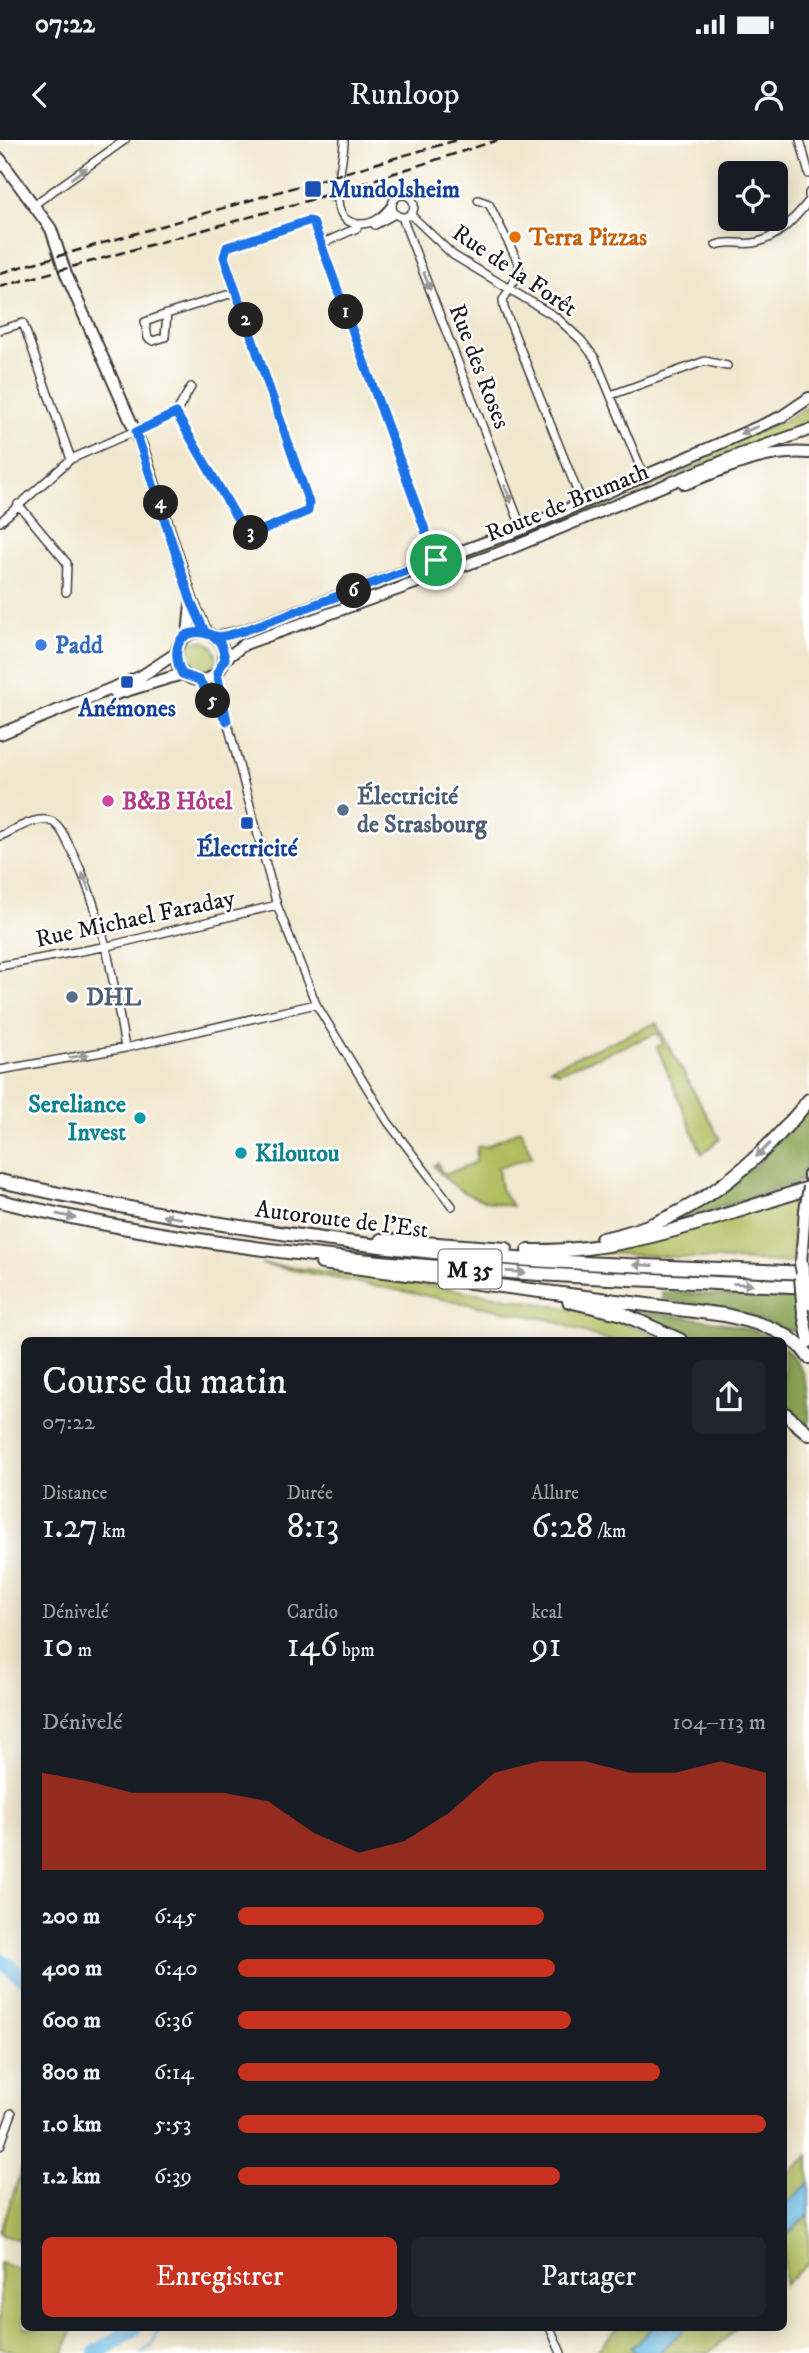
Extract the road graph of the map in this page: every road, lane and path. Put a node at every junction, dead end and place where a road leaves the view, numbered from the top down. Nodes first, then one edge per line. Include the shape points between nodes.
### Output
1 (125, 140) edge
2 (342, 140) edge
3 (800, 140) edge
4 (0, 159) edge
5 (809, 174) edge
6 (809, 196) edge
7 (478, 200) dead end
8 (334, 202) junction
9 (393, 205) junction
10 (32, 206) junction
11 (411, 215) junction
12 (399, 216) junction
13 (357, 228) junction
14 (321, 244) junction
15 (716, 246) dead end
16 (508, 290) junction
17 (236, 292) junction
18 (167, 314) dead end
19 (0, 330) edge
20 (727, 366) dead end
21 (191, 387) dead end
22 (611, 395) junction
23 (809, 398) edge
24 (176, 413) junction
25 (809, 430) edge
26 (136, 432) junction
27 (809, 453) edge
28 (71, 459) junction
29 (644, 476) junction
30 (582, 503) junction
31 (19, 504) junction
32 (613, 507) junction
33 (0, 522) edge
34 (522, 529) junction
35 (434, 561) junction
36 (66, 592) dead end
37 (191, 601) junction
38 (188, 635) junction
39 (211, 635) junction
40 (175, 654) junction
41 (225, 659) junction
42 (217, 673) junction
43 (182, 674) junction
44 (199, 680) junction
45 (227, 721) junction
46 (23, 724) junction
47 (0, 734) edge
48 (0, 836) edge
49 (277, 905) junction
50 (108, 946) junction
51 (0, 966) edge
52 (316, 1004) junction
53 (125, 1048) junction
54 (0, 1070) edge
55 (809, 1100) edge
56 (0, 1181) edge
57 (809, 1188) edge
58 (0, 1201) edge
59 (452, 1206) dead end
60 (132, 1230) junction
61 (332, 1240) junction
62 (474, 1245) junction
63 (805, 1268) edge
64 (498, 1286) junction
65 (809, 1287) edge
66 (806, 1308) edge
67 (673, 1337) edge
68 (809, 1342) edge
69 (809, 1357) edge
70 (787, 1416) edge
71 (809, 1434) edge
72 (12, 2113) dead end
73 (0, 2146) edge
74 (551, 2331) edge
75 (561, 2353) edge

10 -> 1 street
2 - 8 street
3 - 5 street
4 - 10 main road
6 - 15 street via 778,234 753,243 731,241
7 - 16 street via 489,204 518,260 519,272
8 - 9 street via 344,217 360,224 376,220
8 - 13 street via 342,222
9 - 11 street via 397,197 407,196 414,204
9 - 12 street
10 - 26 main road via 51,229 66,274
11 - 12 street
11 - 16 street, Rue de la Forêt via 453,255
12 - 13 street
12 -> 34 street, Rue des Roses
13 - 14 street
14 - 17 street via 313,222 308,221 227,247 224,257
14 - 35 street
16 - 22 street, Rue de la Forêt via 556,317 582,340 596,358
16 - 30 street via 504,308
17 - 18 street
17 - 24 street via 308,511 255,533 245,532
19 - 28 street via 23,323
20 - 22 street via 705,361
21 - 24 street
22 - 29 street, Rue de la Forêt
23 -> 29 main road, Route de Brumath via 781,417
24 - 26 street
25 - 32 main road, Route de Brumath
26 - 28 street
26 - 37 main road
27 - 32 main road via 753,460 628,507
28 - 31 street
29 - 30 main road, Route de Brumath
30 - 34 main road, Route de Brumath
31 - 33 street
31 - 36 street via 67,563
32 - 41 main road, Route de Brumath via 246,644
34 - 35 main road, Route de Brumath
35 - 39 main road, Route de Brumath via 276,611 271,620 243,631
37 - 38 main road
37 - 39 main road
38 - 39 main road
38 - 40 main road
39 - 41 main road via 222,644
40 - 43 main road
40 - 46 main road via 140,677
41 - 42 main road
42 - 44 main road
42 - 45 street
43 - 44 main road
43 - 46 main road
44 - 45 street
45 - 49 street
46 - 47 main road
50 -> 48 street via 84,875 56,825 44,820
49 - 50 street, Rue Michael Faraday
49 - 52 street
50 - 51 street, Rue Michael Faraday
50 - 53 street
52 - 53 street
52 - 59 street via 388,1122
54 -> 53 street
55 -> 62 highway via 736,1174 701,1200 652,1225 573,1243
61 -> 56 highway, Autoroute de l’Est / M 35 via 152,1214
57 - 62 highway via 621,1244 545,1251
57 - 63 main road, bridge via 802,1245
58 -> 60 highway, Autoroute de l’Est / M 35
60 - 64 highway via 371,1271
60 -> 65 highway, Autoroute de l’Est / M 35 via 387,1263
61 - 62 highway
63 -> 61 highway, Autoroute de l’Est / M 35 via 473,1255
63 - 66 highway, bridge
64 - 67 highway via 615,1312
64 - 69 highway via 746,1319 787,1336
66 - 68 main road
70 - 71 highway
72 - 73 street
74 - 75 street

